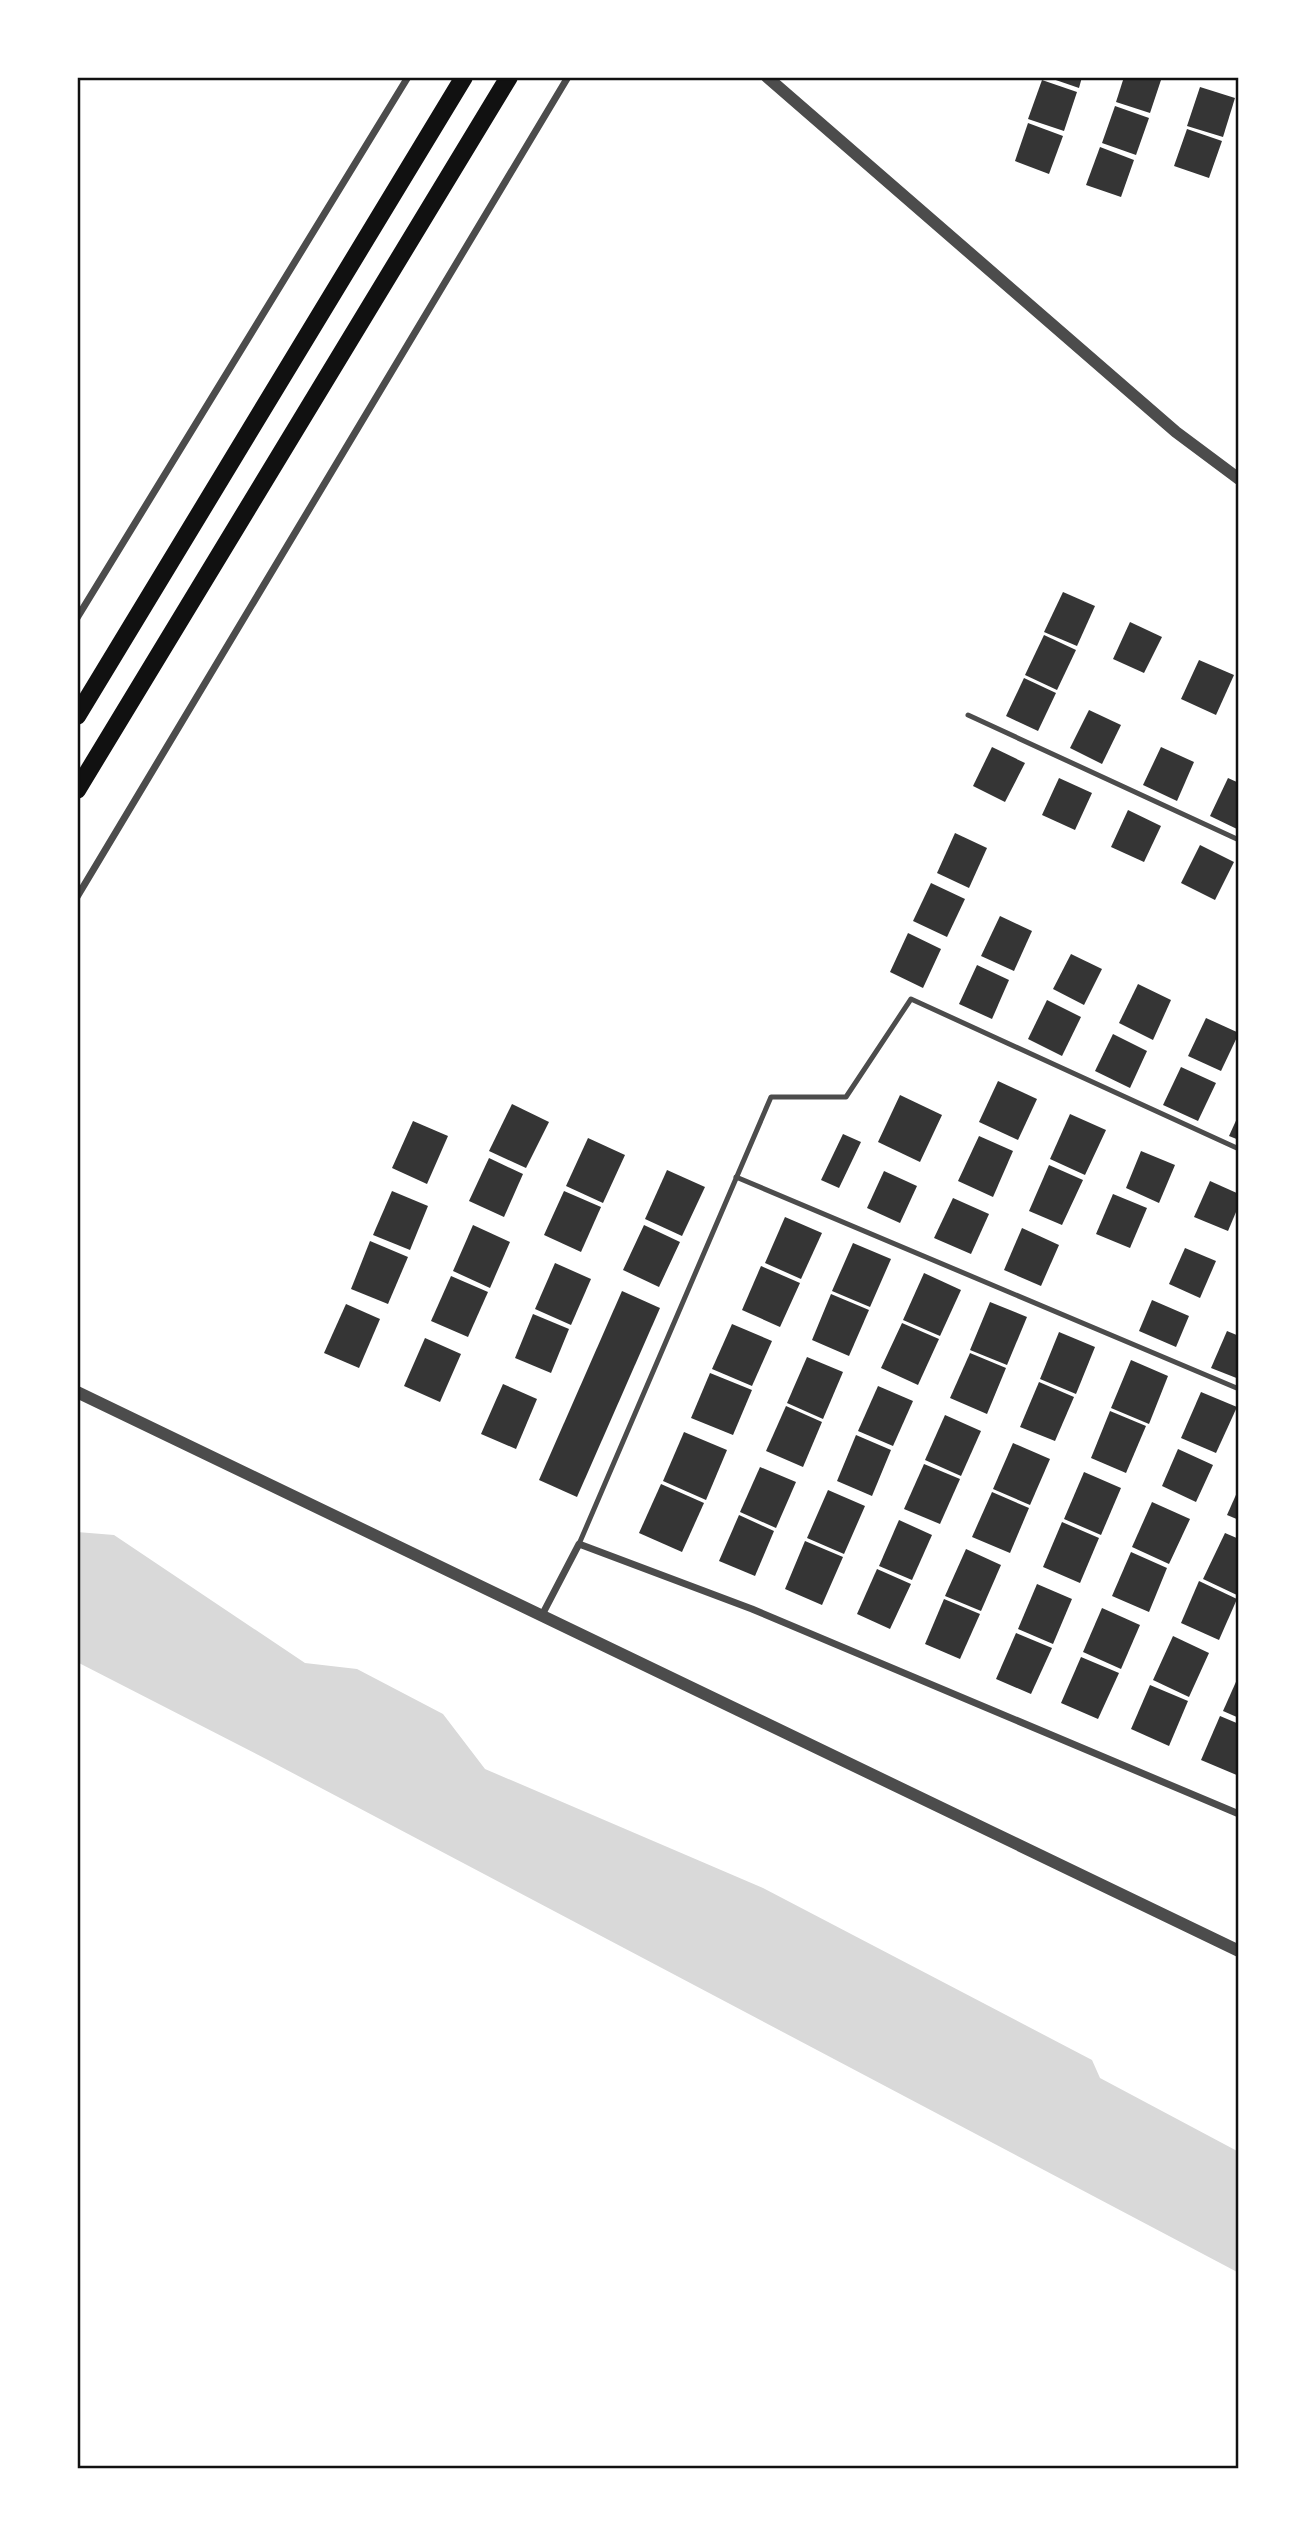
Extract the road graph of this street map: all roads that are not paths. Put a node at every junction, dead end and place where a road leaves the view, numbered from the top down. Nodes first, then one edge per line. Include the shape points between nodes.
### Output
1 (408, 77) edge
2 (464, 77) edge
3 (509, 77) edge
4 (568, 77) edge
5 (767, 77) edge
6 (1239, 479) edge
7 (77, 618) edge
8 (968, 715) dead end
9 (77, 716) edge
10 (77, 790) edge
11 (1239, 840) edge
12 (77, 897) edge
13 (1239, 1149) edge
14 (736, 1177) junction
15 (1239, 1389) edge
16 (77, 1392) edge
17 (579, 1544) junction
18 (541, 1617) junction
19 (1239, 1814) edge
20 (1239, 1951) edge

1 - 7 street
2 - 9 main road
3 - 10 main road
4 - 12 street
5 - 6 street via 1176,432
8 - 11 lane
13 - 14 lane via 911,999 846,1097 771,1097
14 - 15 lane
14 - 17 lane
16 - 18 street
17 - 18 street
17 - 19 street via 752,1609
18 - 20 street

